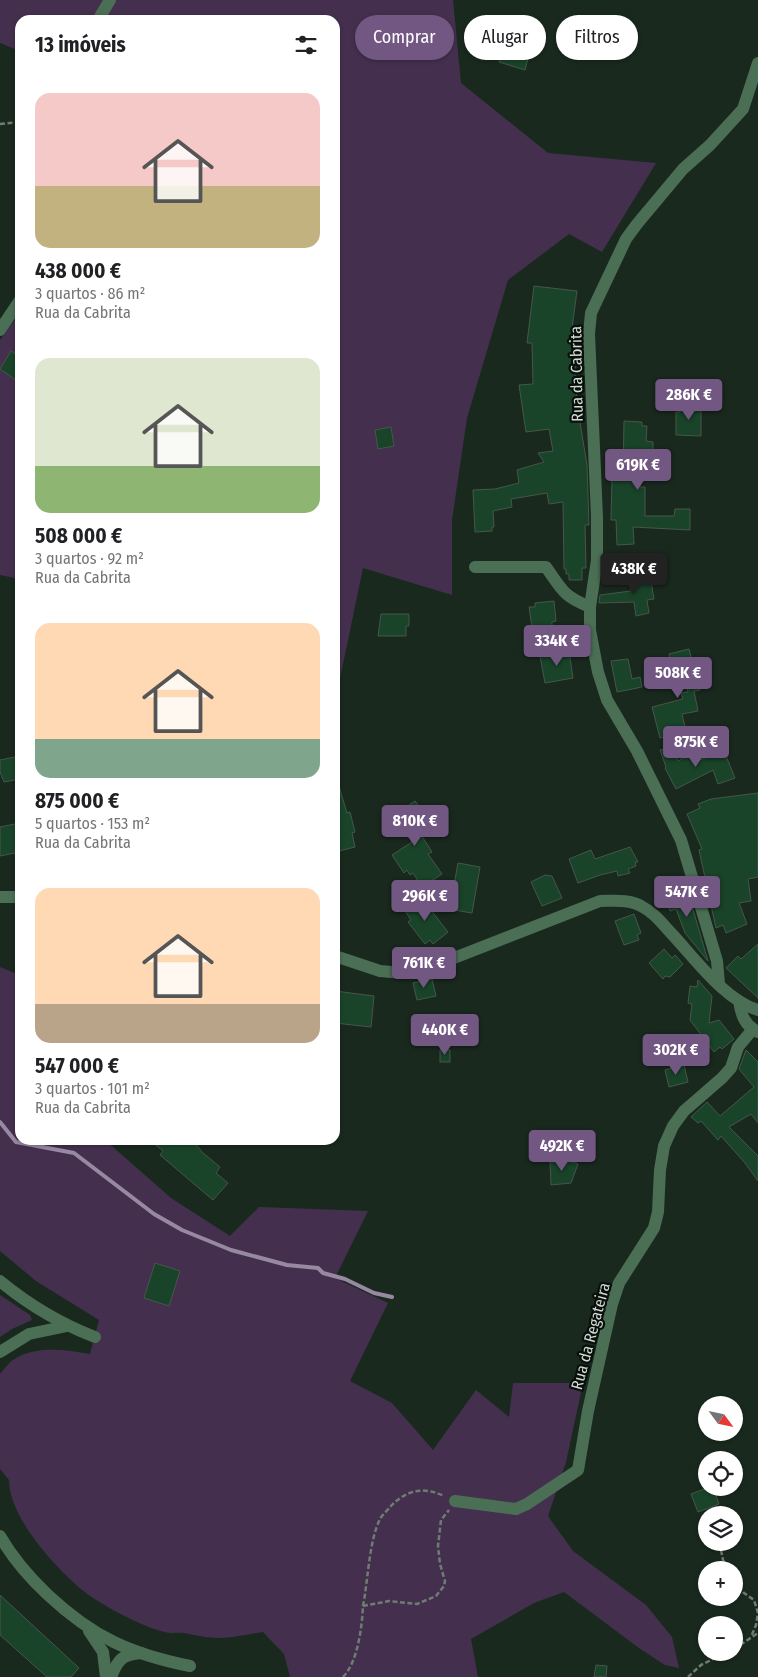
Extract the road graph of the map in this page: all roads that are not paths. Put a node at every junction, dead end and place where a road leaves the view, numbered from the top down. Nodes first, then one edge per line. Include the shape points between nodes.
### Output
1 (110, 0) edge
2 (101, 15) edge
3 (758, 63) edge
4 (15, 308) edge
5 (0, 330) edge
6 (475, 567) dead end
7 (590, 607) junction
8 (0, 897) edge
9 (15, 897) edge
10 (340, 958) edge
11 (719, 984) junction
12 (739, 1001) junction
13 (758, 1010) edge
14 (755, 1030) edge
15 (0, 1281) edge
16 (68, 1326) junction
17 (95, 1337) dead end
18 (0, 1352) edge
19 (455, 1501) road end
20 (0, 1536) edge
21 (88, 1629) junction
22 (143, 1653) junction
23 (190, 1666) dead end
24 (106, 1677) edge
25 (111, 1677) edge

1 - 2 street
3 - 7 street, Rua da Cabrita via 743,109 683,169 637,224 626,239 591,313 589,334 597,560
4 - 5 street
6 - 7 street via 546,567 562,591
7 - 11 street, Rua da Cabrita via 590,630 607,700 637,751 681,840 718,961
8 - 9 street
10 - 11 street via 380,971 403,973 431,967 600,901 625,900 641,905 654,915
11 - 12 street
12 - 13 street
12 - 14 street via 741,1013
14 - 19 street, Rua da Regateira via 738,1046 731,1068 684,1111 664,1146 654,1228 619,1283 612,1304 578,1470 516,1509
15 - 16 street via 21,1298
16 - 17 street
16 - 18 street via 28,1334
20 - 21 street via 31,1579
21 - 22 street
21 - 24 street via 103,1652
22 - 23 street
22 - 25 street via 123,1656

